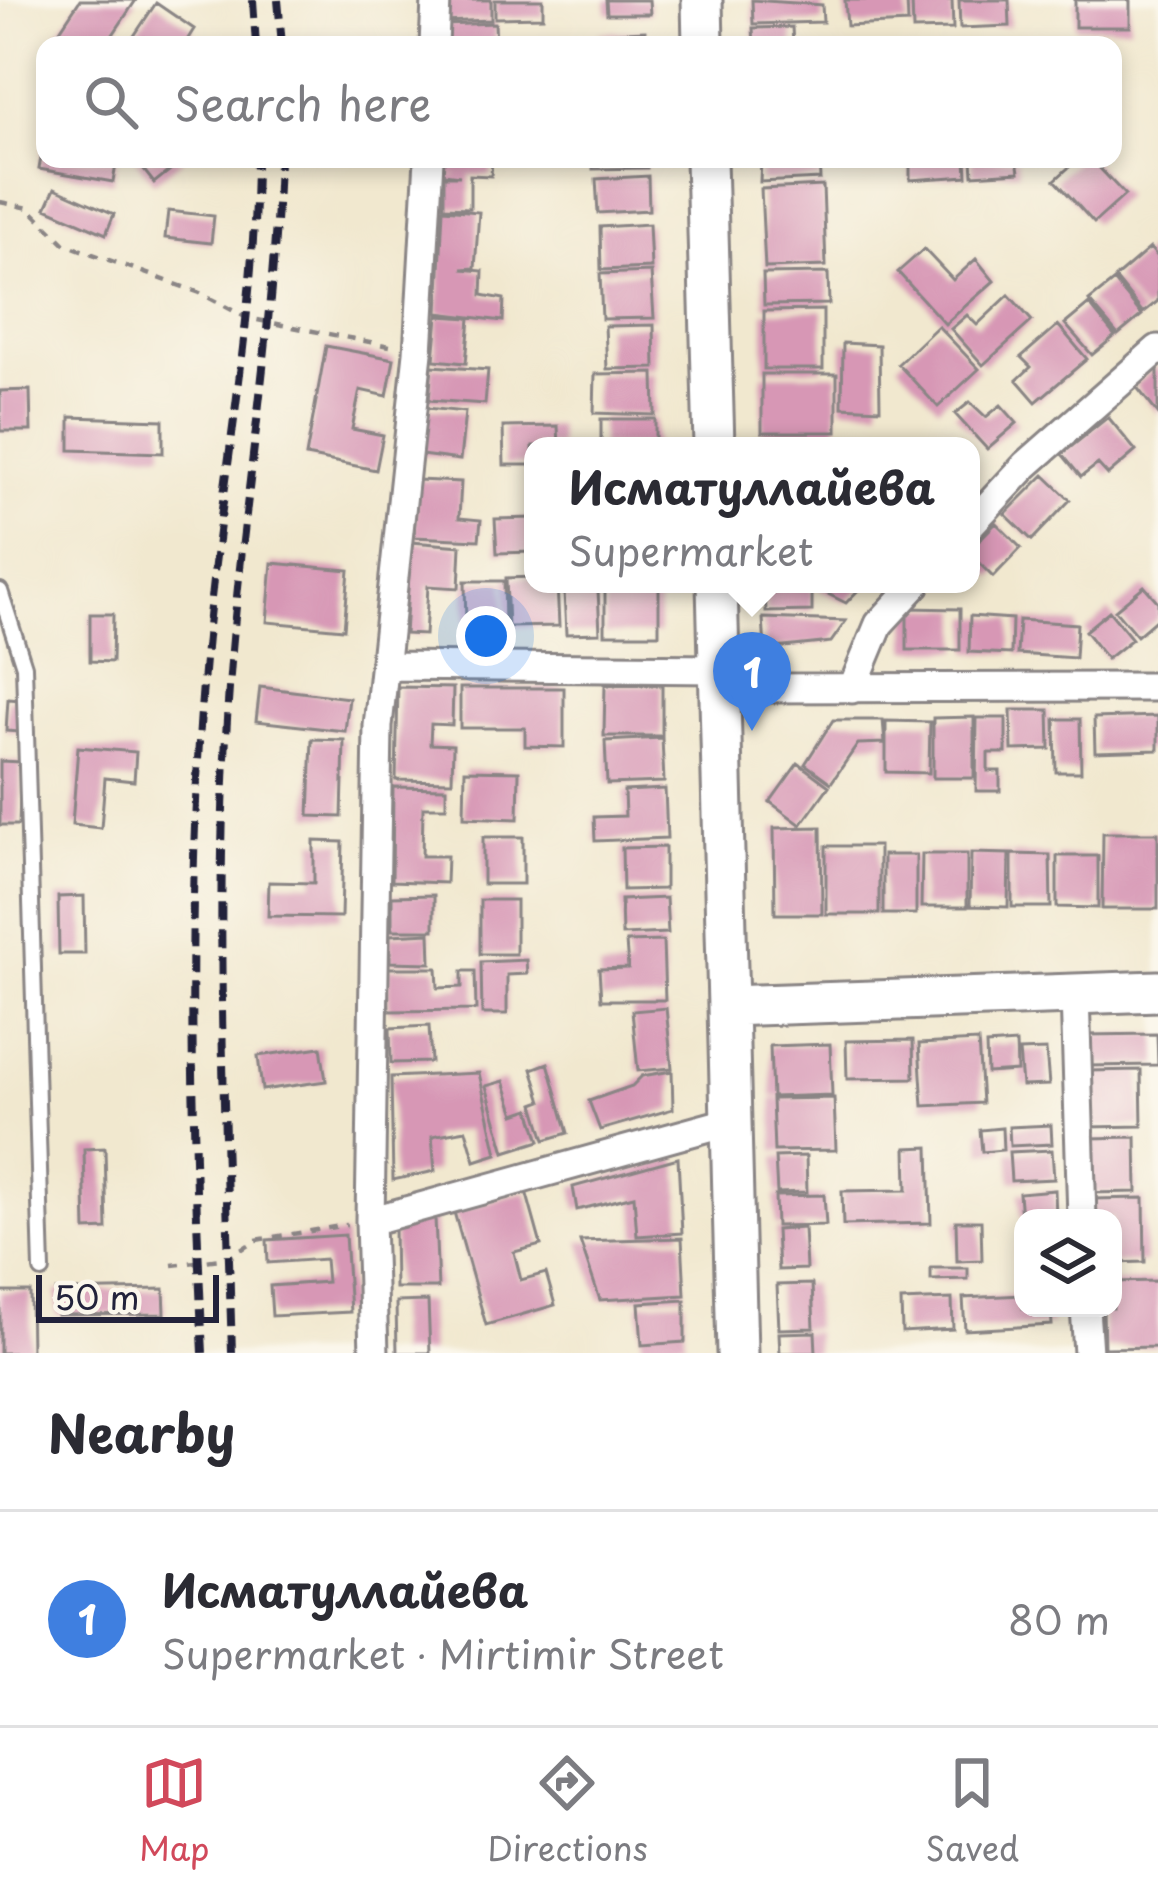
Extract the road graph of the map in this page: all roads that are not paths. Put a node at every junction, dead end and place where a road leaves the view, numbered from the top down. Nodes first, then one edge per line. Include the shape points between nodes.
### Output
1 (436, 0) edge
2 (702, 0) edge
3 (434, 36) edge
4 (703, 36) edge
5 (428, 168) edge
6 (706, 168) edge
7 (1158, 349) edge
8 (714, 437) edge
9 (980, 515) edge
10 (0, 591) edge
11 (717, 593) edge
12 (908, 593) edge
13 (388, 666) junction
14 (720, 679) junction
15 (1158, 687) edge
16 (852, 689) junction
17 (1158, 991) edge
18 (1075, 994) junction
19 (728, 1006) junction
20 (731, 1121) junction
21 (1082, 1209) edge
22 (370, 1221) junction
23 (42, 1270) dead end
24 (1086, 1317) edge
25 (374, 1353) edge
26 (736, 1353) edge
27 (1088, 1353) edge

1 - 3 street
2 - 4 street
5 - 13 street
6 - 8 street
7 - 9 street
10 - 23 lane via 24,666
11 - 14 street
12 - 16 street via 879,624
13 - 14 street
13 - 22 street via 378,726
14 - 16 street
14 - 19 street
15 - 16 street
17 - 18 street
18 - 19 street
18 - 21 street
19 - 20 street
20 - 22 street
20 - 26 street
22 - 25 street
24 - 27 street

